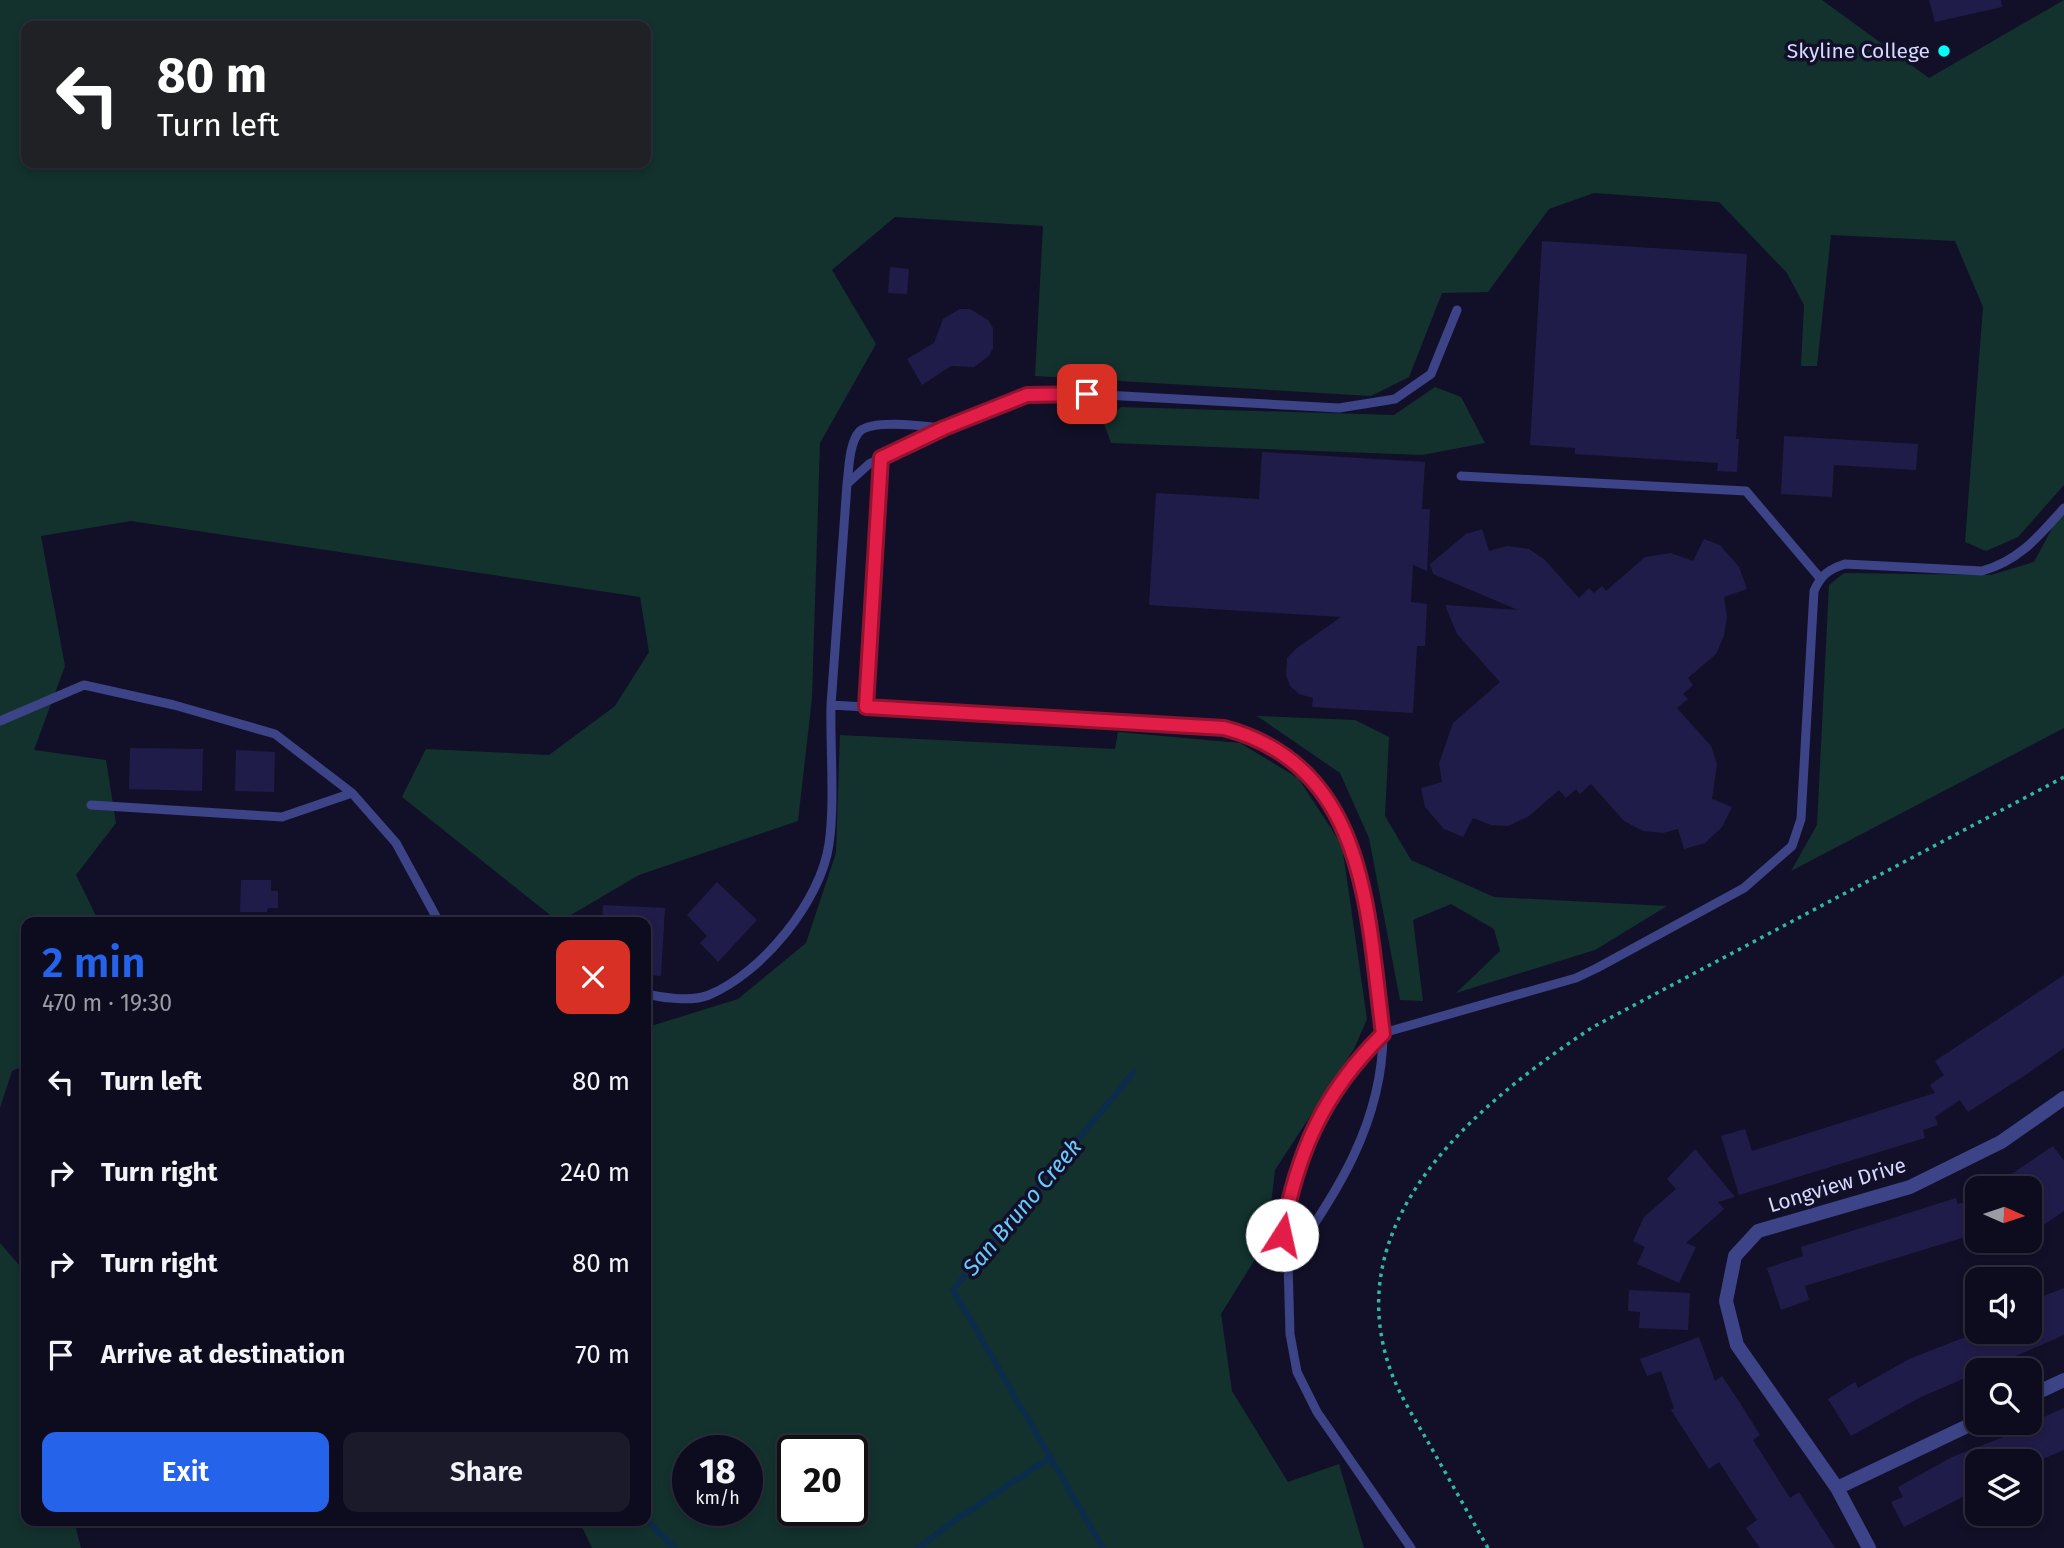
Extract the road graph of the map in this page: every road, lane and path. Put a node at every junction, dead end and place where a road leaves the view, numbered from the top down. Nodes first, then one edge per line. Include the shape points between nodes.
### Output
1 (1457, 310) dead end
2 (944, 428) junction
3 (881, 458) junction
4 (1461, 475) dead end
5 (847, 484) junction
6 (2064, 508) edge
7 (1820, 578) junction
8 (831, 705) junction
9 (866, 707) junction
10 (0, 721) edge
11 (2064, 777) edge
12 (352, 793) junction
13 (91, 805) dead end
14 (436, 917) edge
15 (651, 995) edge
16 (1383, 1034) junction
17 (2064, 1098) edge
18 (1288, 1262) junction
19 (2064, 1380) edge
20 (2042, 1390) edge
21 (1965, 1427) edge
22 (1837, 1488) junction
23 (1411, 1548) edge
24 (1488, 1548) edge
25 (1869, 1548) edge

1 - 2 lane via 1431,374 1395,399 1339,408 1101,394 1027,395
2 - 3 lane
2 - 5 lane via 886,425 858,432
3 - 5 lane
3 - 9 lane
4 - 7 lane via 1746,491
5 - 8 lane
6 - 7 lane via 2022,554 2002,565 1949,570 1845,564
7 - 16 lane via 1814,591 1801,819 1792,846 1744,888 1586,973
8 - 9 lane
8 - 15 lane via 829,846 810,898 777,944 743,975 708,996
9 - 16 lane via 1224,728 1251,735 1276,750 1324,794 1356,855
10 - 12 lane via 84,685 275,734
11 - 24 path via 1593,1027 1498,1097 1432,1165 1392,1233 1380,1268 1377,1304 1393,1377
12 - 13 lane via 282,817
12 - 14 lane via 396,843
16 - 18 lane via 1374,1110 1332,1201
16 - 18 lane via 1330,1096 1300,1158 1282,1235
17 - 22 street, Longview Drive via 2001,1142 1910,1187 1758,1231 1735,1256 1726,1301 1737,1345
18 - 23 lane via 1290,1334 1297,1372 1317,1412
19 - 20 street
21 - 22 street
22 - 25 street, Longview Drive

